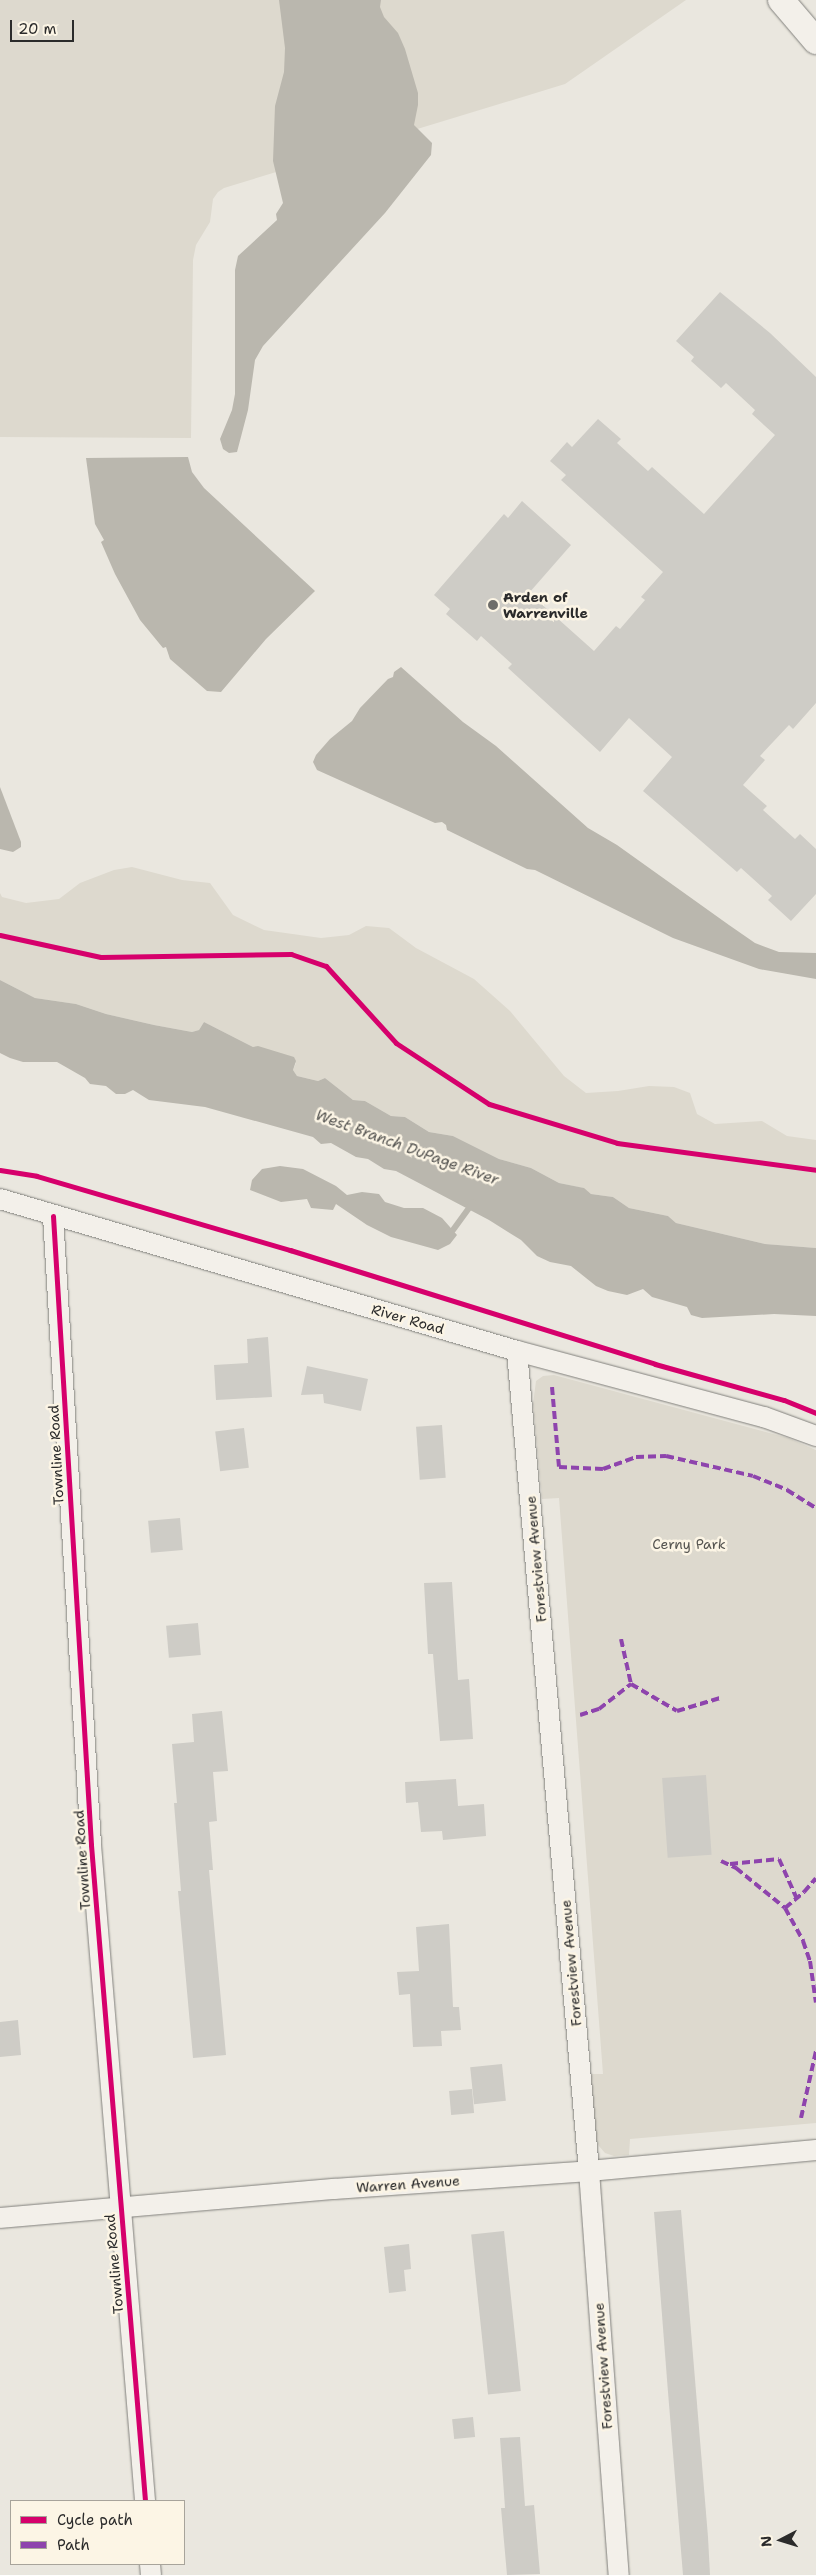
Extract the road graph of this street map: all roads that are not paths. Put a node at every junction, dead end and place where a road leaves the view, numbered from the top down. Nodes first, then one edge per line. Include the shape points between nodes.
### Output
1 (781, 0) edge
2 (816, 41) edge
3 (0, 1199) edge
4 (53, 1216) junction
5 (518, 1351) junction
6 (816, 1436) edge
7 (816, 2150) edge
8 (589, 2171) junction
9 (121, 2207) junction
10 (0, 2218) edge
11 (145, 2500) edge
12 (619, 2575) edge

1 - 2 main road
3 - 4 street, River Road
4 - 5 street, River Road
4 - 9 street, Townline Road via 91,1845
5 - 6 street, River Road via 764,1417
5 - 8 street, Forestview Avenue
7 - 8 street, Warren Avenue
8 - 9 street, Warren Avenue
8 - 12 street, Forestview Avenue
9 - 10 street, Warren Avenue
9 - 11 street, Townline Road

